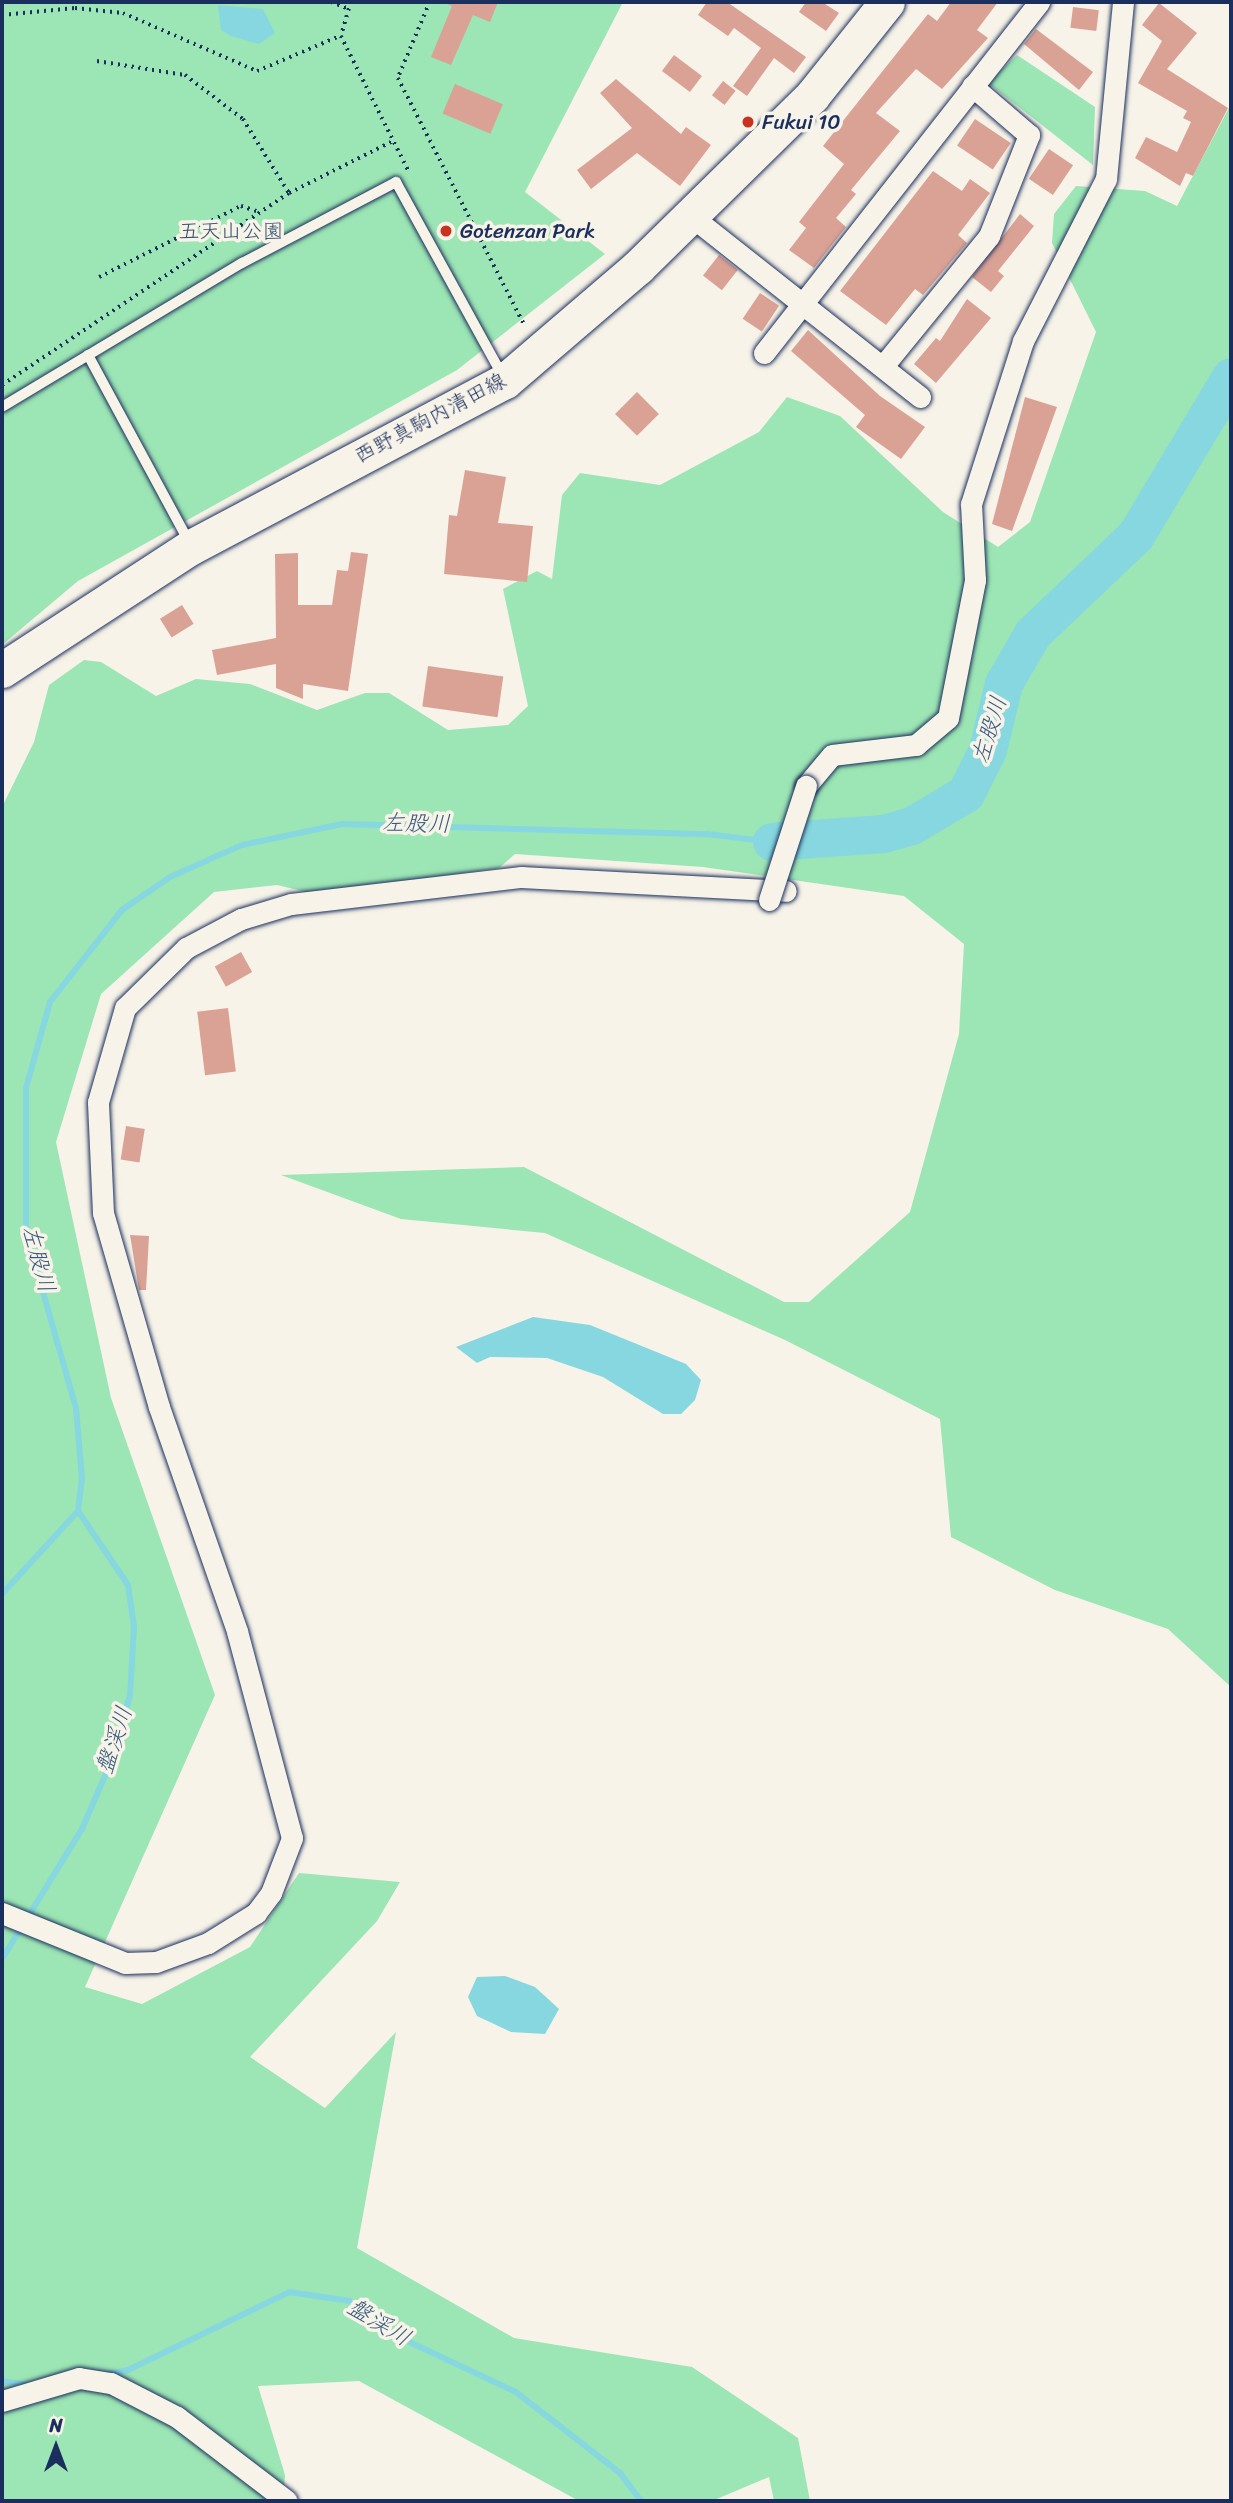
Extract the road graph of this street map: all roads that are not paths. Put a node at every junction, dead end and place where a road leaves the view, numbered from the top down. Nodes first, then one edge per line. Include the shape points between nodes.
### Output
1 (887, 2) edge
2 (1039, 2) edge
3 (1123, 2) edge
4 (972, 86) junction
5 (691, 216) junction
6 (807, 303) junction
7 (764, 353) dead end
8 (88, 355) junction
9 (883, 366) junction
10 (505, 381) junction
11 (920, 397) dead end
12 (2, 407) edge
13 (191, 547) junction
14 (2, 670) edge
15 (2, 1913) edge
16 (2, 2401) edge
17 (287, 2501) edge

1 - 5 main road, 西野真駒内清田線 via 812,96
2 - 4 street
3 - 15 street, bridge via 1106,179 1023,341 971,503 975,580 948,718 916,745 832,755 806,786 778,895 521,877 290,904 242,919 186,948 125,1008 109,1047 97,1102 103,1213 159,1407 237,1631 292,1838 271,1893 256,1913 208,1943 156,1962 125,1963
4 - 6 street
4 - 9 street via 1029,135 989,236
5 - 6 street
5 - 10 main road, 西野真駒内清田線
6 - 7 street
6 - 9 street
8 - 10 lane via 396,182
8 - 12 lane
8 - 13 lane
9 - 11 street
10 - 13 main road, 西野真駒内清田線
13 - 14 main road, 西野真駒内清田線
16 - 17 street via 79,2378 111,2382 177,2417

